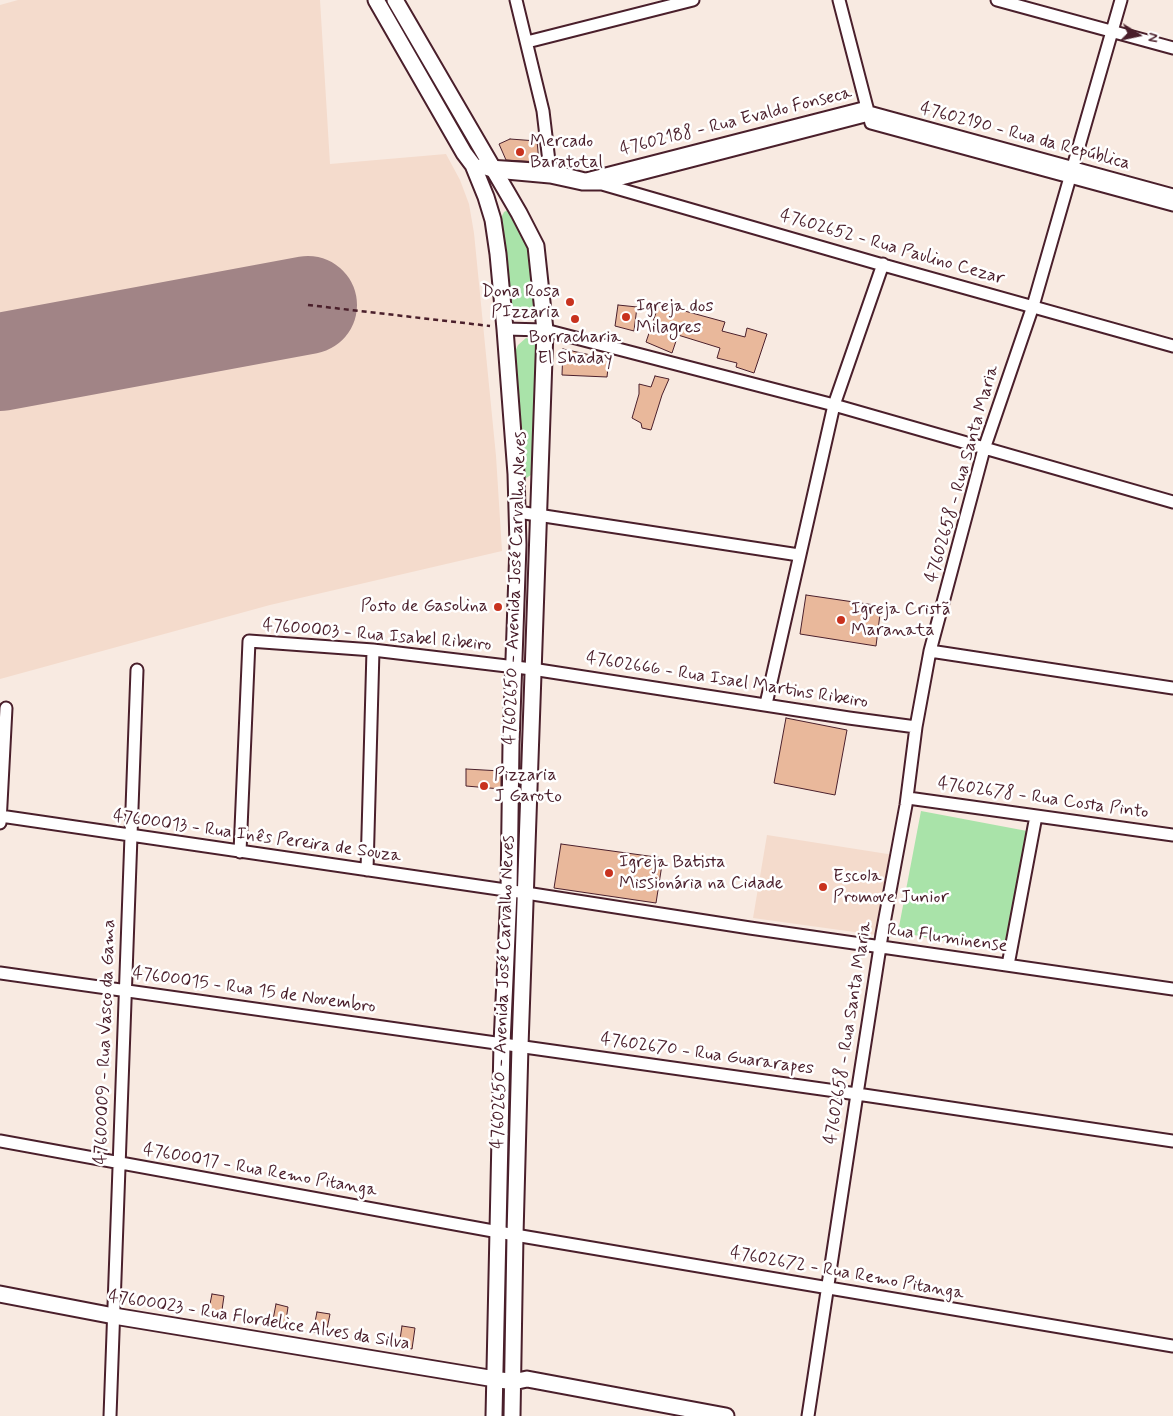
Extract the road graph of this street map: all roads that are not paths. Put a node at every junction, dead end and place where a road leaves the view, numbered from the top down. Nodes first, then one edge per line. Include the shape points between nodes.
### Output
1 (376, 0) edge
2 (395, 0) edge
3 (516, 0) edge
4 (693, 0) edge
5 (839, 0) edge
6 (996, 0) edge
7 (1121, 0) edge
8 (1112, 32) junction
9 (527, 42) junction
10 (1173, 48) edge
11 (869, 114) junction
12 (473, 165) junction
13 (494, 170) junction
14 (550, 170) junction
15 (1071, 172) junction
16 (585, 179) junction
17 (602, 184) junction
18 (1173, 195) edge
19 (1173, 205) edge
20 (883, 264) junction
21 (1033, 306) junction
22 (505, 329) junction
23 (545, 330) junction
24 (1173, 346) edge
25 (834, 405) junction
26 (984, 449) junction
27 (1173, 502) edge
28 (518, 512) junction
29 (538, 515) junction
30 (799, 555) junction
31 (373, 650) junction
32 (930, 651) junction
33 (514, 666) junction
34 (532, 669) junction
35 (137, 670) dead end
36 (1173, 688) edge
37 (766, 704) junction
38 (6, 708) dead end
39 (916, 727) junction
40 (511, 744) junction
41 (530, 745) junction
42 (908, 798) junction
43 (0, 816) edge
44 (1036, 816) junction
45 (0, 824) edge
46 (1173, 835) edge
47 (131, 836) junction
48 (240, 852) junction
49 (367, 870) junction
50 (509, 892) junction
51 (526, 893) junction
52 (880, 947) junction
53 (1008, 965) junction
54 (0, 973) edge
55 (1173, 989) edge
56 (126, 991) junction
57 (502, 1044) junction
58 (520, 1046) junction
59 (857, 1094) junction
60 (1173, 1140) edge
61 (0, 1142) edge
62 (120, 1163) junction
63 (499, 1232) junction
64 (515, 1235) junction
65 (828, 1289) junction
66 (0, 1294) edge
67 (114, 1316) junction
68 (1173, 1346) edge
69 (495, 1379) junction
70 (513, 1382) junction
71 (110, 1416) edge
72 (494, 1416) edge
73 (512, 1416) edge
74 (679, 1416) edge
75 (726, 1416) edge
76 (808, 1416) edge

1 - 12 street
2 - 13 street, 47602650 - Avenida José Carvalho Neves
3 - 9 street
4 - 9 street
5 - 11 street
6 - 8 street
7 - 8 street, 47602658 - Rua Santa Maria
8 - 10 street
8 - 15 street, 47602658 - Rua Santa Maria
9 - 14 street via 543,111
11 - 15 street, 47602190 - Rua da República
11 - 16 street, 47602188 - Rua Evaldo Fonseca
11 - 17 street
12 - 13 street, 47602652 - Rua Paulino Cezar
12 - 22 street via 493,220
13 - 14 street, 47602652 - Rua Paulino Cezar
13 - 17 street, 47602652 - Rua Paulino Cezar via 582,184
13 - 23 street, 47602650 - Avenida José Carvalho Neves via 536,246
14 - 16 street, 47602652 - Rua Paulino Cezar
15 - 18 street, 47602190 - Rua da República
15 - 19 street
15 - 21 street, 47602658 - Rua Santa Maria
16 - 17 street, 47602652 - Rua Paulino Cezar
17 - 20 street, 47602652 - Rua Paulino Cezar
20 - 21 street, 47602652 - Rua Paulino Cezar
20 - 25 street
21 - 24 street, 47602652 - Rua Paulino Cezar
21 - 26 street, 47602658 - Rua Santa Maria
22 - 23 street
22 - 28 street
23 - 25 street
23 - 29 street, 47602650 - Avenida José Carvalho Neves
25 - 26 street
25 - 30 street
26 - 27 street
26 - 32 street, 47602658 - Rua Santa Maria
28 - 29 street
28 - 33 street
29 - 30 street
29 - 34 street, 47602650 - Avenida José Carvalho Neves
30 - 37 street
31 - 33 street, 47600003 - Rua Isabel Ribeiro
31 - 48 street, 47600003 - Rua Isabel Ribeiro via 249,641
31 - 49 street
32 - 36 street
32 - 39 street, 47602658 - Rua Santa Maria
33 - 34 street, 47600003 - Rua Isabel Ribeiro
33 - 40 street
34 - 37 street, 47602666 - Rua Isael Martins Ribeiro
34 - 41 street, 47602650 - Avenida José Carvalho Neves
35 - 47 street, 47600009 - Rua Vasco da Gama
37 - 39 street, 47602666 - Rua Isael Martins Ribeiro
38 - 43 street
39 - 42 street, 47602658 - Rua Santa Maria
40 - 41 street
40 - 50 street
41 - 51 street, 47602650 - Avenida José Carvalho Neves
42 - 44 street, 47602678 - Rua Costa Pinto
42 - 52 street, 47602658 - Rua Santa Maria
43 - 45 street
43 - 47 street, 47600013 - Rua Inês Pereira de Souza
44 - 46 street, 47602678 - Rua Costa Pinto
44 - 53 street
47 - 48 street, 47600013 - Rua Inês Pereira de Souza
47 - 56 street, 47600009 - Rua Vasco da Gama
48 - 49 street, 47600013 - Rua Inês Pereira de Souza
49 - 50 street, 47600013 - Rua Inês Pereira de Souza
50 - 51 street, Rua Fluminense
50 - 57 street
51 - 52 street, Rua Fluminense
51 - 58 street, 47602650 - Avenida José Carvalho Neves
52 - 53 street, Rua Fluminense
52 - 59 street, 47602658 - Rua Santa Maria
53 - 55 street, Rua Fluminense
54 - 56 street, 47600015 - Rua 15 de Novembro
56 - 57 street, 47600015 - Rua 15 de Novembro
56 - 62 street, 47600009 - Rua Vasco da Gama
57 - 58 street, 47602670 - Rua Guararapes
57 - 63 street
58 - 59 street, 47602670 - Rua Guararapes
58 - 64 street, 47602650 - Avenida José Carvalho Neves
59 - 60 street, 47602670 - Rua Guararapes
59 - 65 street, 47602658 - Rua Santa Maria
61 - 62 street, 47600017 - Rua Remo Pitanga
62 - 63 street, 47600017 - Rua Remo Pitanga
62 - 67 street, 47600009 - Rua Vasco da Gama
63 - 64 street, 47600017 - Rua Remo Pitanga
63 - 69 street
64 - 65 street, 47602672 - Rua Remo Pitanga
64 - 70 street, 47602650 - Avenida José Carvalho Neves
65 - 68 street, 47602672 - Rua Remo Pitanga
65 - 76 street, 47602658 - Rua Santa Maria
66 - 67 street, 47600023 - Rua Flordelice Alves da Silva
67 - 69 street, 47600023 - Rua Flordelice Alves da Silva
67 - 71 street, 47600009 - Rua Vasco da Gama
69 - 70 street, 47600023 - Rua Flordelice Alves da Silva
69 - 72 street
70 - 73 street, 47602650 - Avenida José Carvalho Neves
70 - 74 street via 526,1388
70 - 75 street via 527,1379

